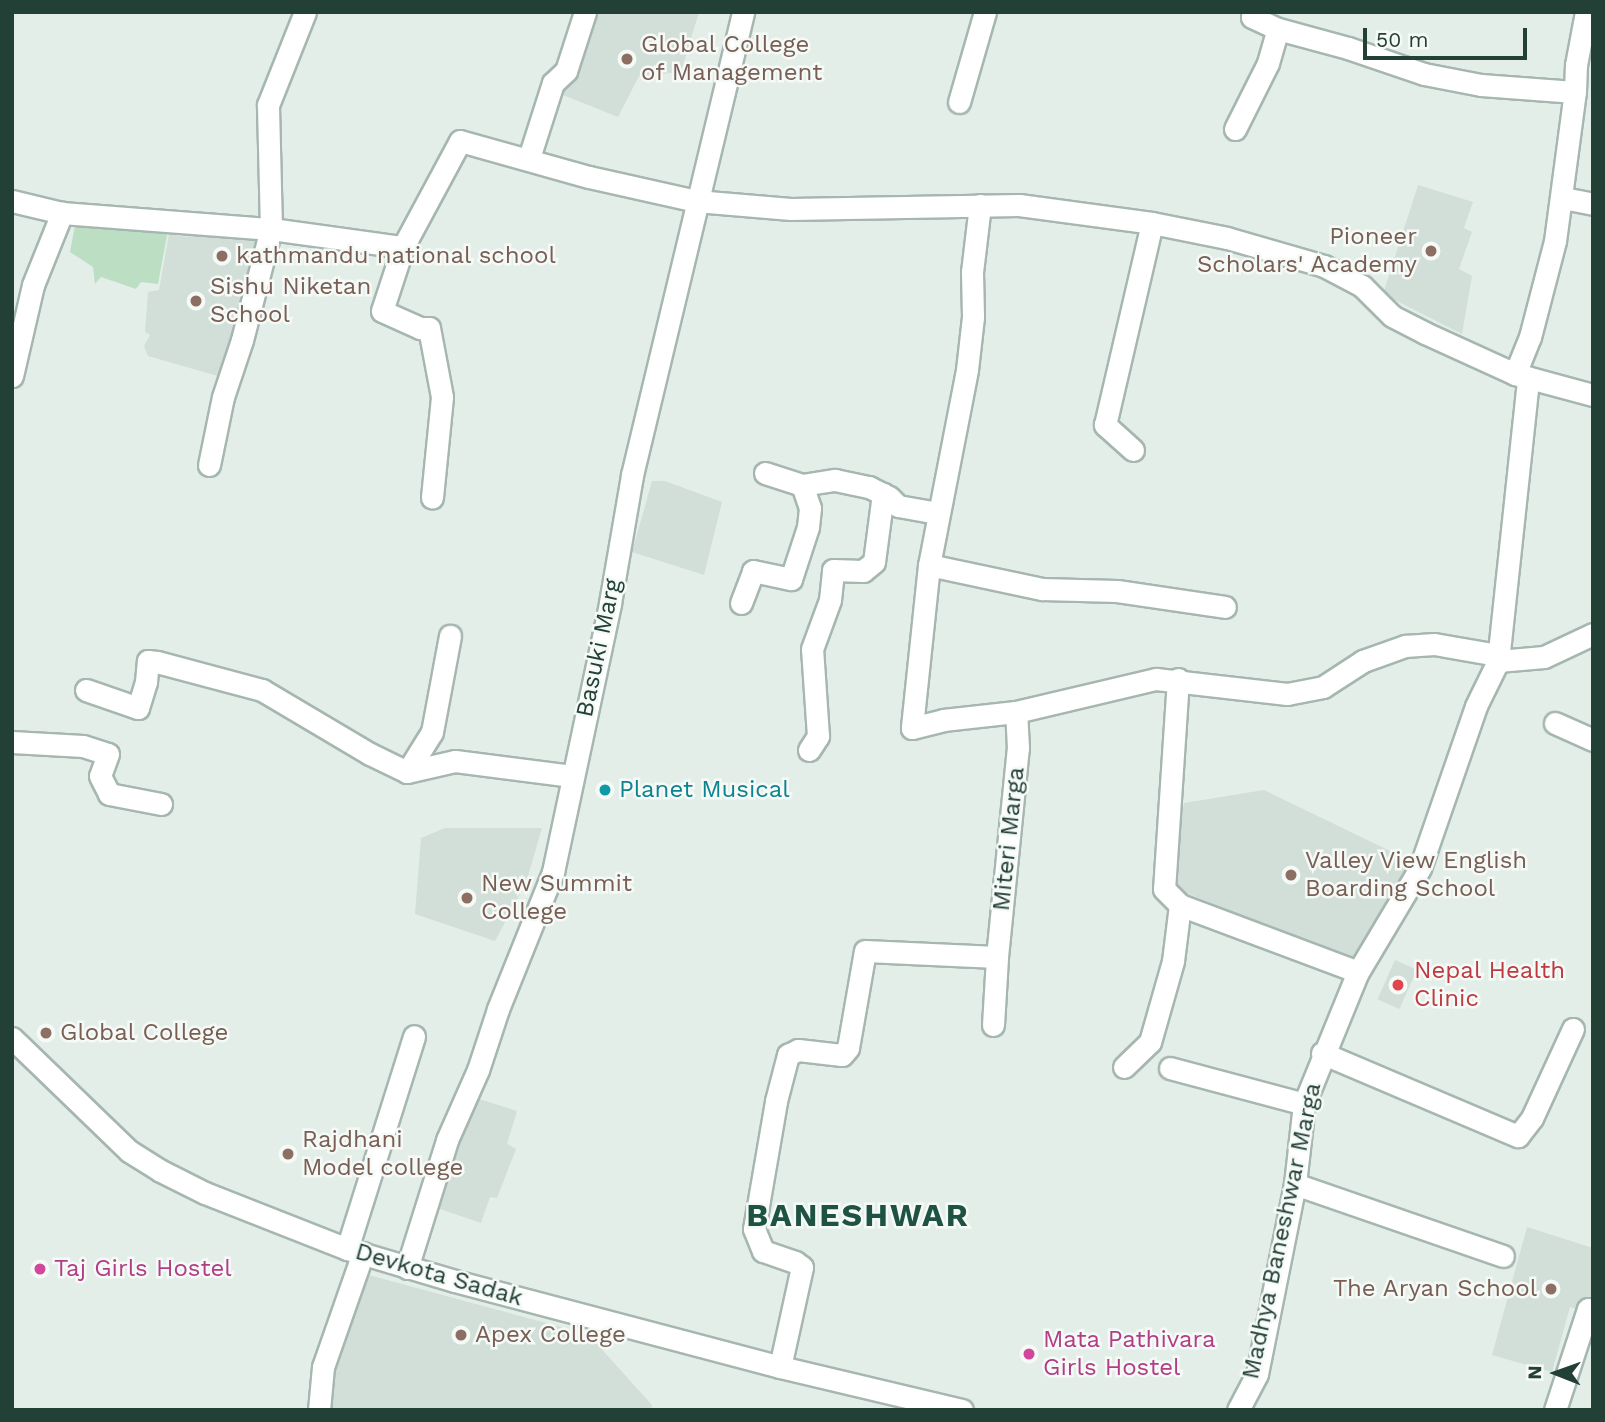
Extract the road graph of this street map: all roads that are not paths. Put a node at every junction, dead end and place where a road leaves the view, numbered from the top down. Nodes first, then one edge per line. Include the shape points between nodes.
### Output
1 (304, 12) edge
2 (585, 12) edge
3 (743, 12) edge
4 (985, 12) edge
5 (1253, 12) edge
6 (1586, 12) edge
7 (1278, 29) junction
8 (1575, 92) junction
9 (959, 102) dead end
10 (1236, 129) dead end
11 (529, 158) junction
12 (1563, 198) junction
13 (12, 201) edge
14 (696, 201) junction
15 (1593, 204) edge
16 (980, 205) junction
17 (62, 213) junction
18 (1152, 223) junction
19 (271, 229) junction
20 (403, 247) junction
21 (12, 376) edge
22 (1521, 376) junction
23 (1593, 395) edge
24 (1133, 450) dead end
25 (209, 465) dead end
26 (765, 473) dead end
27 (802, 485) junction
28 (883, 494) junction
29 (432, 498) dead end
30 (938, 513) junction
31 (929, 565) junction
32 (741, 603) dead end
33 (1225, 607) dead end
34 (1593, 634) edge
35 (450, 636) dead end
36 (1498, 658) junction
37 (1178, 679) junction
38 (86, 691) dead end
39 (1016, 712) junction
40 (1555, 723) dead end
41 (1593, 740) edge
42 (12, 742) edge
43 (809, 750) dead end
44 (407, 772) junction
45 (572, 776) junction
46 (161, 804) dead end
47 (1180, 905) junction
48 (998, 957) junction
49 (1358, 972) junction
50 (1573, 1028) dead end
51 (993, 1031) dead end
52 (414, 1036) dead end
53 (12, 1038) edge
54 (1322, 1053) junction
55 (1124, 1067) dead end
56 (1170, 1068) dead end
57 (1304, 1104) junction
58 (1295, 1184) junction
59 (355, 1251) junction
60 (1503, 1256) dead end
61 (407, 1268) junction
62 (1593, 1310) edge
63 (780, 1367) junction
64 (906, 1403) edge
65 (319, 1410) edge
66 (962, 1410) edge
67 (1238, 1410) edge
68 (1555, 1410) edge

1 - 19 street via 268,105
2 - 11 street via 566,71 553,83
3 - 14 street, Basuki Marg
4 - 9 street
5 - 7 street via 1252,17
6 - 8 street, Madhya Baneshwar Marga
7 - 8 street via 1424,74 1480,85
7 - 10 street via 1268,63
8 - 12 street, Madhya Baneshwar Marga
11 - 14 street
11 - 20 street via 460,141
12 - 15 street
12 - 22 street, Madhya Baneshwar Marga
13 - 17 street
14 - 16 street via 791,209
14 - 45 street, Basuki Marg via 632,475
16 - 18 street via 1019,205
16 - 30 street via 967,370
17 - 19 street
17 - 21 street via 33,285
18 - 22 street via 1227,238 1324,266 1362,286 1392,316
18 - 24 street via 1105,425
19 - 20 street
19 - 25 street via 223,397
20 - 29 street via 382,311 429,328 442,397
22 - 23 street
22 - 36 street, Madhya Baneshwar Marga
26 - 27 street
27 - 28 street via 835,480
27 - 32 street via 810,508 808,527 791,579 752,571
28 - 30 street via 898,506
28 - 43 street via 874,562 863,571 833,570 830,600 812,649 818,736
30 - 31 street
31 - 33 street via 1042,589 1117,592
31 - 39 street via 912,728
34 - 36 street via 1544,657
35 - 44 street via 432,732
36 - 37 street via 1434,644 1405,646 1363,661 1323,687 1287,694
36 - 49 street, Madhya Baneshwar Marga via 1476,706 1420,868
37 - 39 street via 1156,679
37 - 47 street via 1164,888
38 - 44 street via 138,708 148,661 157,662 262,690
39 - 48 street, Miteri Marga via 1018,748
40 - 41 street
42 - 46 street via 83,747 108,754 100,776 109,794
44 - 45 street via 455,761
45 - 61 street, Basuki Marg via 553,872 447,1140
47 - 49 street
47 - 55 street via 1173,961 1150,1042
48 - 51 street, Miteri Marga
48 - 63 street via 865,951 848,1048 842,1055 798,1050 788,1055 754,1229 762,1251 802,1267
49 - 54 street, Madhya Baneshwar Marga
50 - 54 street via 1532,1118 1518,1136
52 - 59 street
53 - 59 street, Devkota Sadak via 129,1152 205,1193
54 - 57 street, Madhya Baneshwar Marga
56 - 57 street
57 - 58 street, Madhya Baneshwar Marga
58 - 60 street
58 - 67 street, Madhya Baneshwar Marga via 1257,1374
59 - 61 street, Devkota Sadak
59 - 65 street via 323,1367
61 - 63 street, Devkota Sadak
62 - 68 street via 1588,1308
63 - 64 street, Devkota Sadak
64 - 66 street, Devkota Sadak

